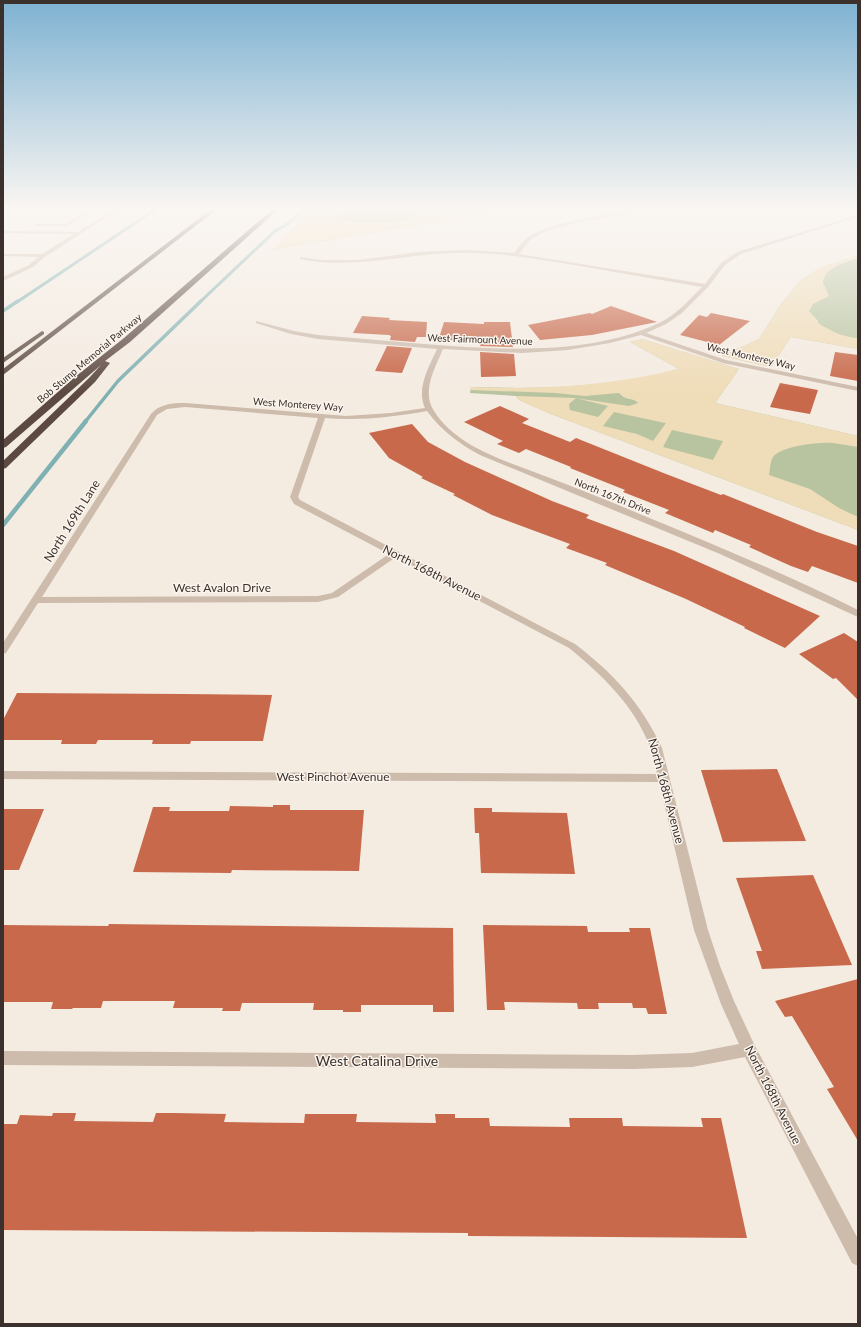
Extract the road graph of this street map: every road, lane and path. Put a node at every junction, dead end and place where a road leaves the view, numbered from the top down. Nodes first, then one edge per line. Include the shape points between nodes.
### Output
1 (24, 269) edge
2 (136, 269) edge
3 (207, 269) edge
4 (601, 269) edge
5 (719, 269) edge
6 (3, 279) edge
7 (706, 286) junction
8 (110, 289) junction
9 (258, 322) dead end
10 (641, 333) junction
11 (122, 344) junction
12 (440, 348) junction
13 (3, 361) edge
14 (3, 373) edge
15 (858, 389) edge
16 (165, 408) joint
17 (429, 409) junction
18 (322, 417) junction
19 (3, 445) edge
20 (3, 466) edge
21 (395, 554) junction
22 (36, 600) junction
23 (858, 614) edge
24 (3, 652) edge
25 (3, 775) edge
26 (664, 778) junction
27 (749, 1049) junction
28 (3, 1058) edge
29 (858, 1257) edge

1 - 6 street
2 - 8 highway
3 - 11 highway, Bob Stump Memorial Parkway
4 - 7 street
5 - 7 street, West Fairmount Avenue
7 - 10 street, West Fairmount Avenue via 680,312 664,323
8 - 13 highway via 57,322
8 - 14 highway
9 - 12 street, West Fairmount Avenue via 318,338
10 - 12 street, West Fairmount Avenue via 568,348 522,351
10 - 15 street, West Monterey Way via 720,360
11 - 19 highway, Bob Stump Memorial Parkway
11 - 20 highway via 92,380
12 - 17 street, North 167th Drive via 425,387 425,402
16 - 18 street, West Monterey Way via 185,406
16 - 22 street, North 169th Lane via 154,414
17 - 18 street, West Monterey Way via 375,417
17 - 23 street, North 167th Drive via 447,430 474,449 772,574
18 - 21 street, North 168th Avenue via 295,500
21 - 22 street, West Avalon Drive via 335,594 318,599
21 - 26 street, North 168th Avenue via 572,646 592,662 614,682 637,710 656,748
22 - 24 street, North 169th Lane
25 - 26 street, West Pinchot Avenue
26 - 27 street, North 168th Avenue via 701,930 728,1004
27 - 28 street, West Catalina Drive via 692,1060 633,1062
27 - 29 street, North 168th Avenue

